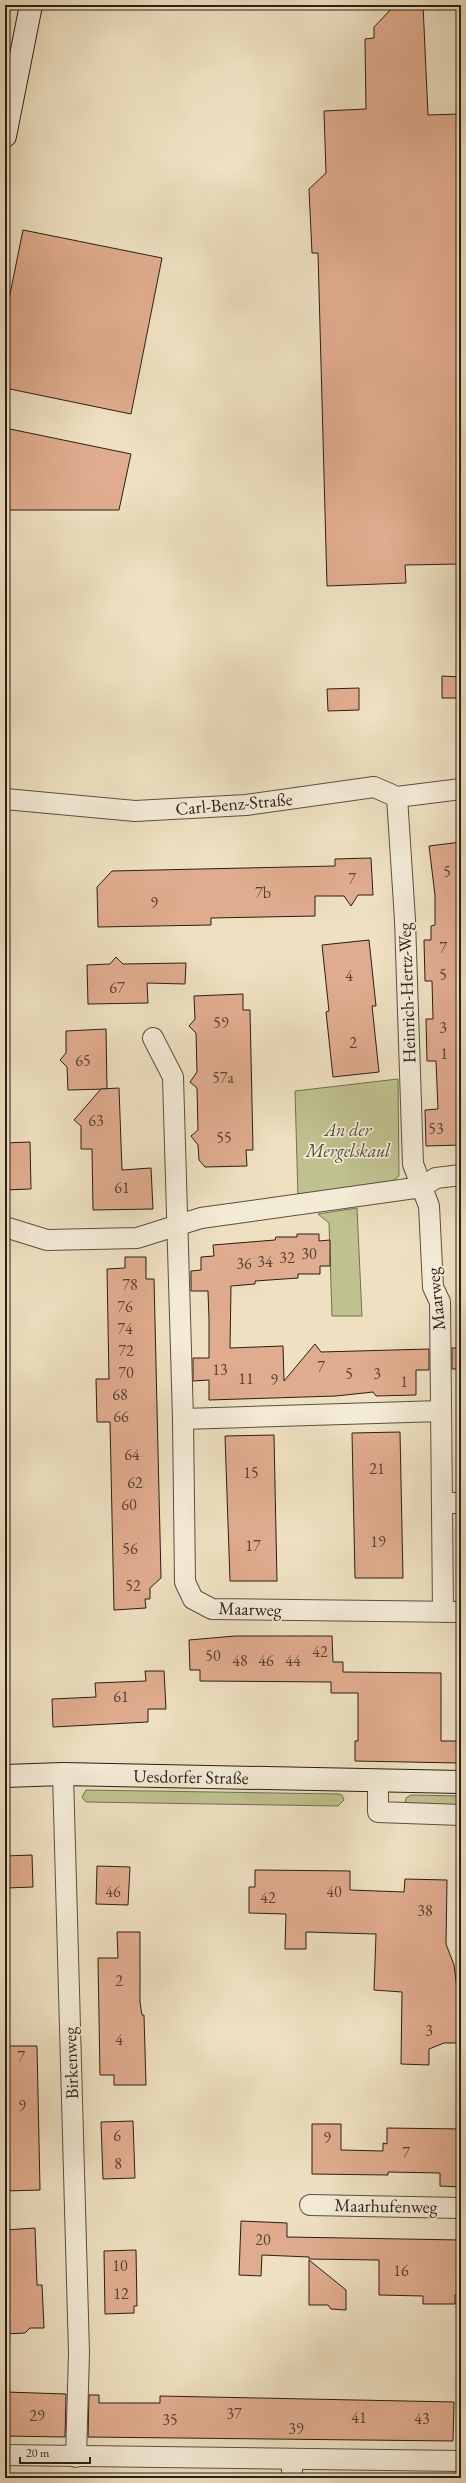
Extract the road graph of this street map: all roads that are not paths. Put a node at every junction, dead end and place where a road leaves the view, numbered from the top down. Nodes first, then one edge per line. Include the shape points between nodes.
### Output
1 (31, 5) edge
2 (5, 136) edge
3 (461, 789) edge
4 (397, 797) junction
5 (5, 799) edge
6 (153, 1038) dead end
7 (461, 1175) edge
8 (422, 1187) junction
9 (178, 1226) junction
10 (5, 1228) edge
11 (441, 1411) junction
12 (183, 1419) junction
13 (451, 1503) edge
14 (452, 1612) edge
15 (63, 1774) junction
16 (5, 1776) edge
17 (378, 1781) junction
18 (461, 1782) edge
19 (461, 1814) edge
20 (310, 2205) dead end
21 (461, 2208) edge
22 (5, 2455) edge
23 (76, 2457) junction
24 (461, 2461) edge
25 (292, 2469) edge

1 - 2 street
3 - 4 street
4 - 5 street, Carl-Benz-Straße via 374,787 246,805 134,811
4 - 8 street, Heinrich-Hertz-Weg via 412,1164
6 - 9 street via 172,1077
7 - 8 street via 436,1178
8 - 9 street via 201,1218
8 - 11 street, Maarweg via 429,1206 433,1287 440,1302
9 - 10 street via 137,1238 47,1240
9 - 12 street, Maarweg
11 - 12 street
11 - 13 street, Maarweg
12 - 14 street, Maarweg via 185,1582 193,1599 212,1609
13 - 14 street, Maarweg
15 - 16 street, Uesdorfer Straße
15 - 17 street, Uesdorfer Straße
15 - 23 street, Birkenweg via 79,2353
17 - 18 street, Uesdorfer Straße
17 - 19 street via 378,1812
20 - 21 street, Maarhufenweg
22 - 23 street
23 - 25 street
24 - 25 street

